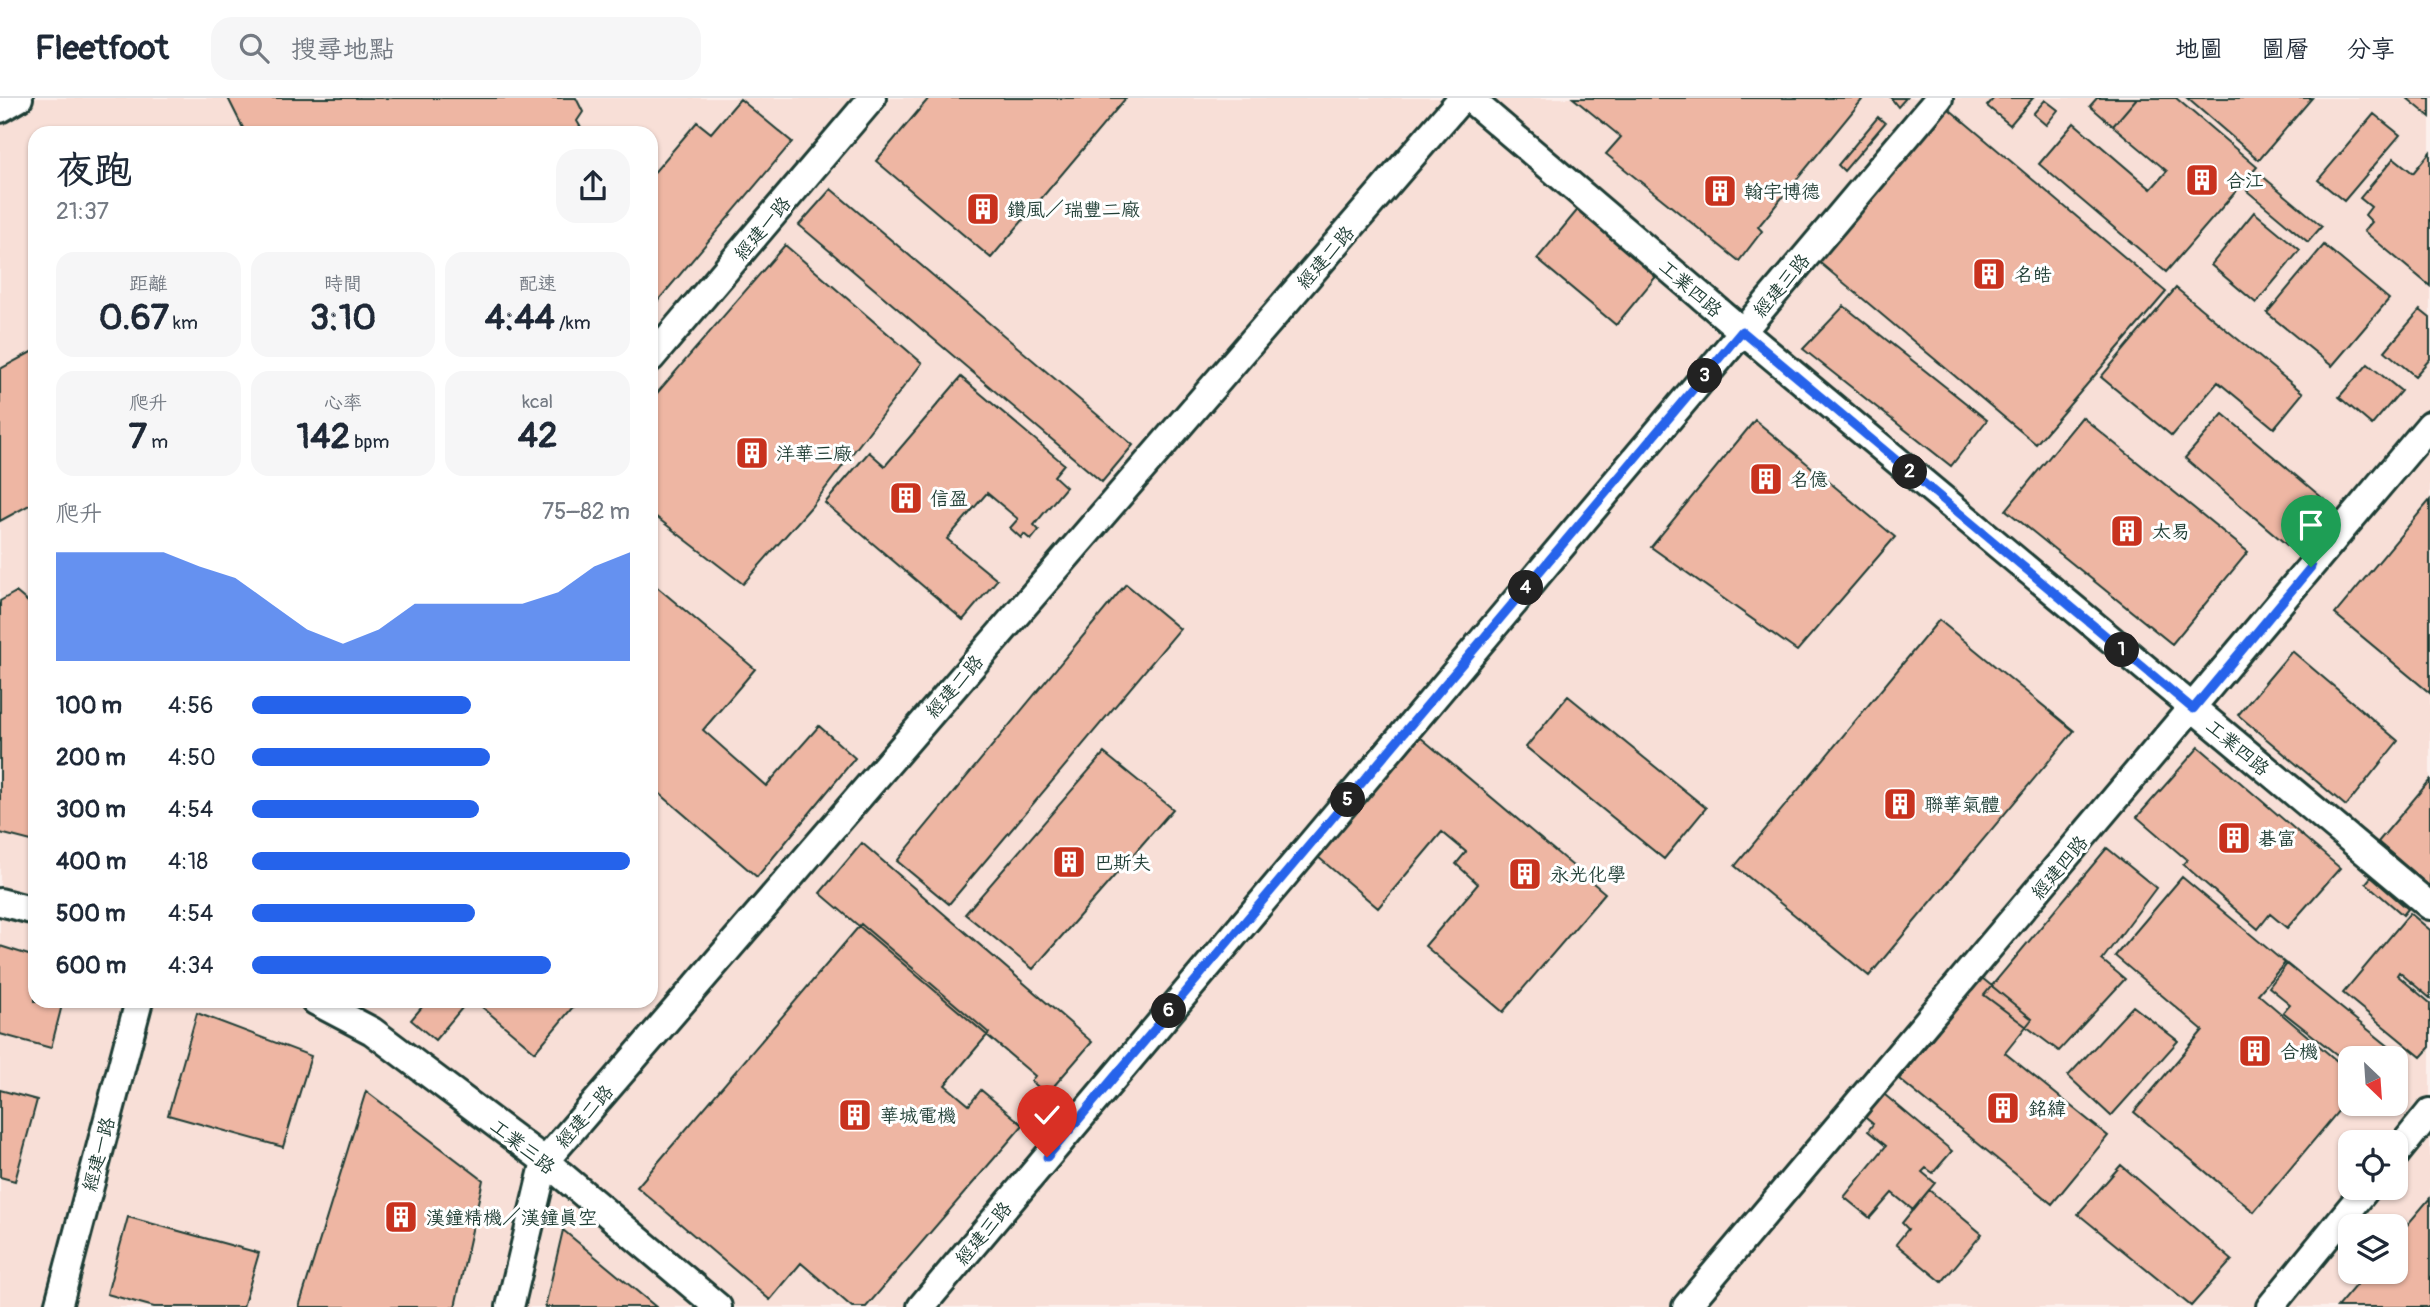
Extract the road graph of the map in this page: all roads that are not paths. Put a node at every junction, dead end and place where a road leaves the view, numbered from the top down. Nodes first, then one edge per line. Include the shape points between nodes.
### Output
1 (19, 98) edge
2 (872, 98) edge
3 (1462, 98) edge
4 (1469, 98) edge
5 (1939, 98) edge
6 (0, 108) edge
7 (1742, 331) junction
8 (658, 350) edge
9 (2430, 425) edge
10 (2193, 709) junction
11 (0, 902) edge
12 (2430, 906) edge
13 (28, 909) edge
14 (137, 1008) edge
15 (328, 1008) edge
16 (2430, 1112) edge
17 (2408, 1139) edge
18 (545, 1161) junction
19 (2357, 1200) edge
20 (58, 1307) edge
21 (509, 1307) edge
22 (718, 1307) edge
23 (921, 1307) edge
24 (1686, 1307) edge
25 (2270, 1307) edge

1 - 6 street
2 - 8 street, 經建一路
3 - 18 street, 經建二路
4 - 7 street, 工業四路
5 - 7 street, 經建三路
7 - 10 street, 工業四路
7 - 23 street, 經建三路
9 - 10 street, 經建四路
10 - 12 street, 工業四路
10 - 24 street, 經建四路
11 - 13 street
14 - 20 street, 經建一路
15 - 18 street, 工業三路 via 372,1031
16 - 17 street
18 - 21 street, 經建二路
18 - 22 street, 工業三路
19 - 25 street

